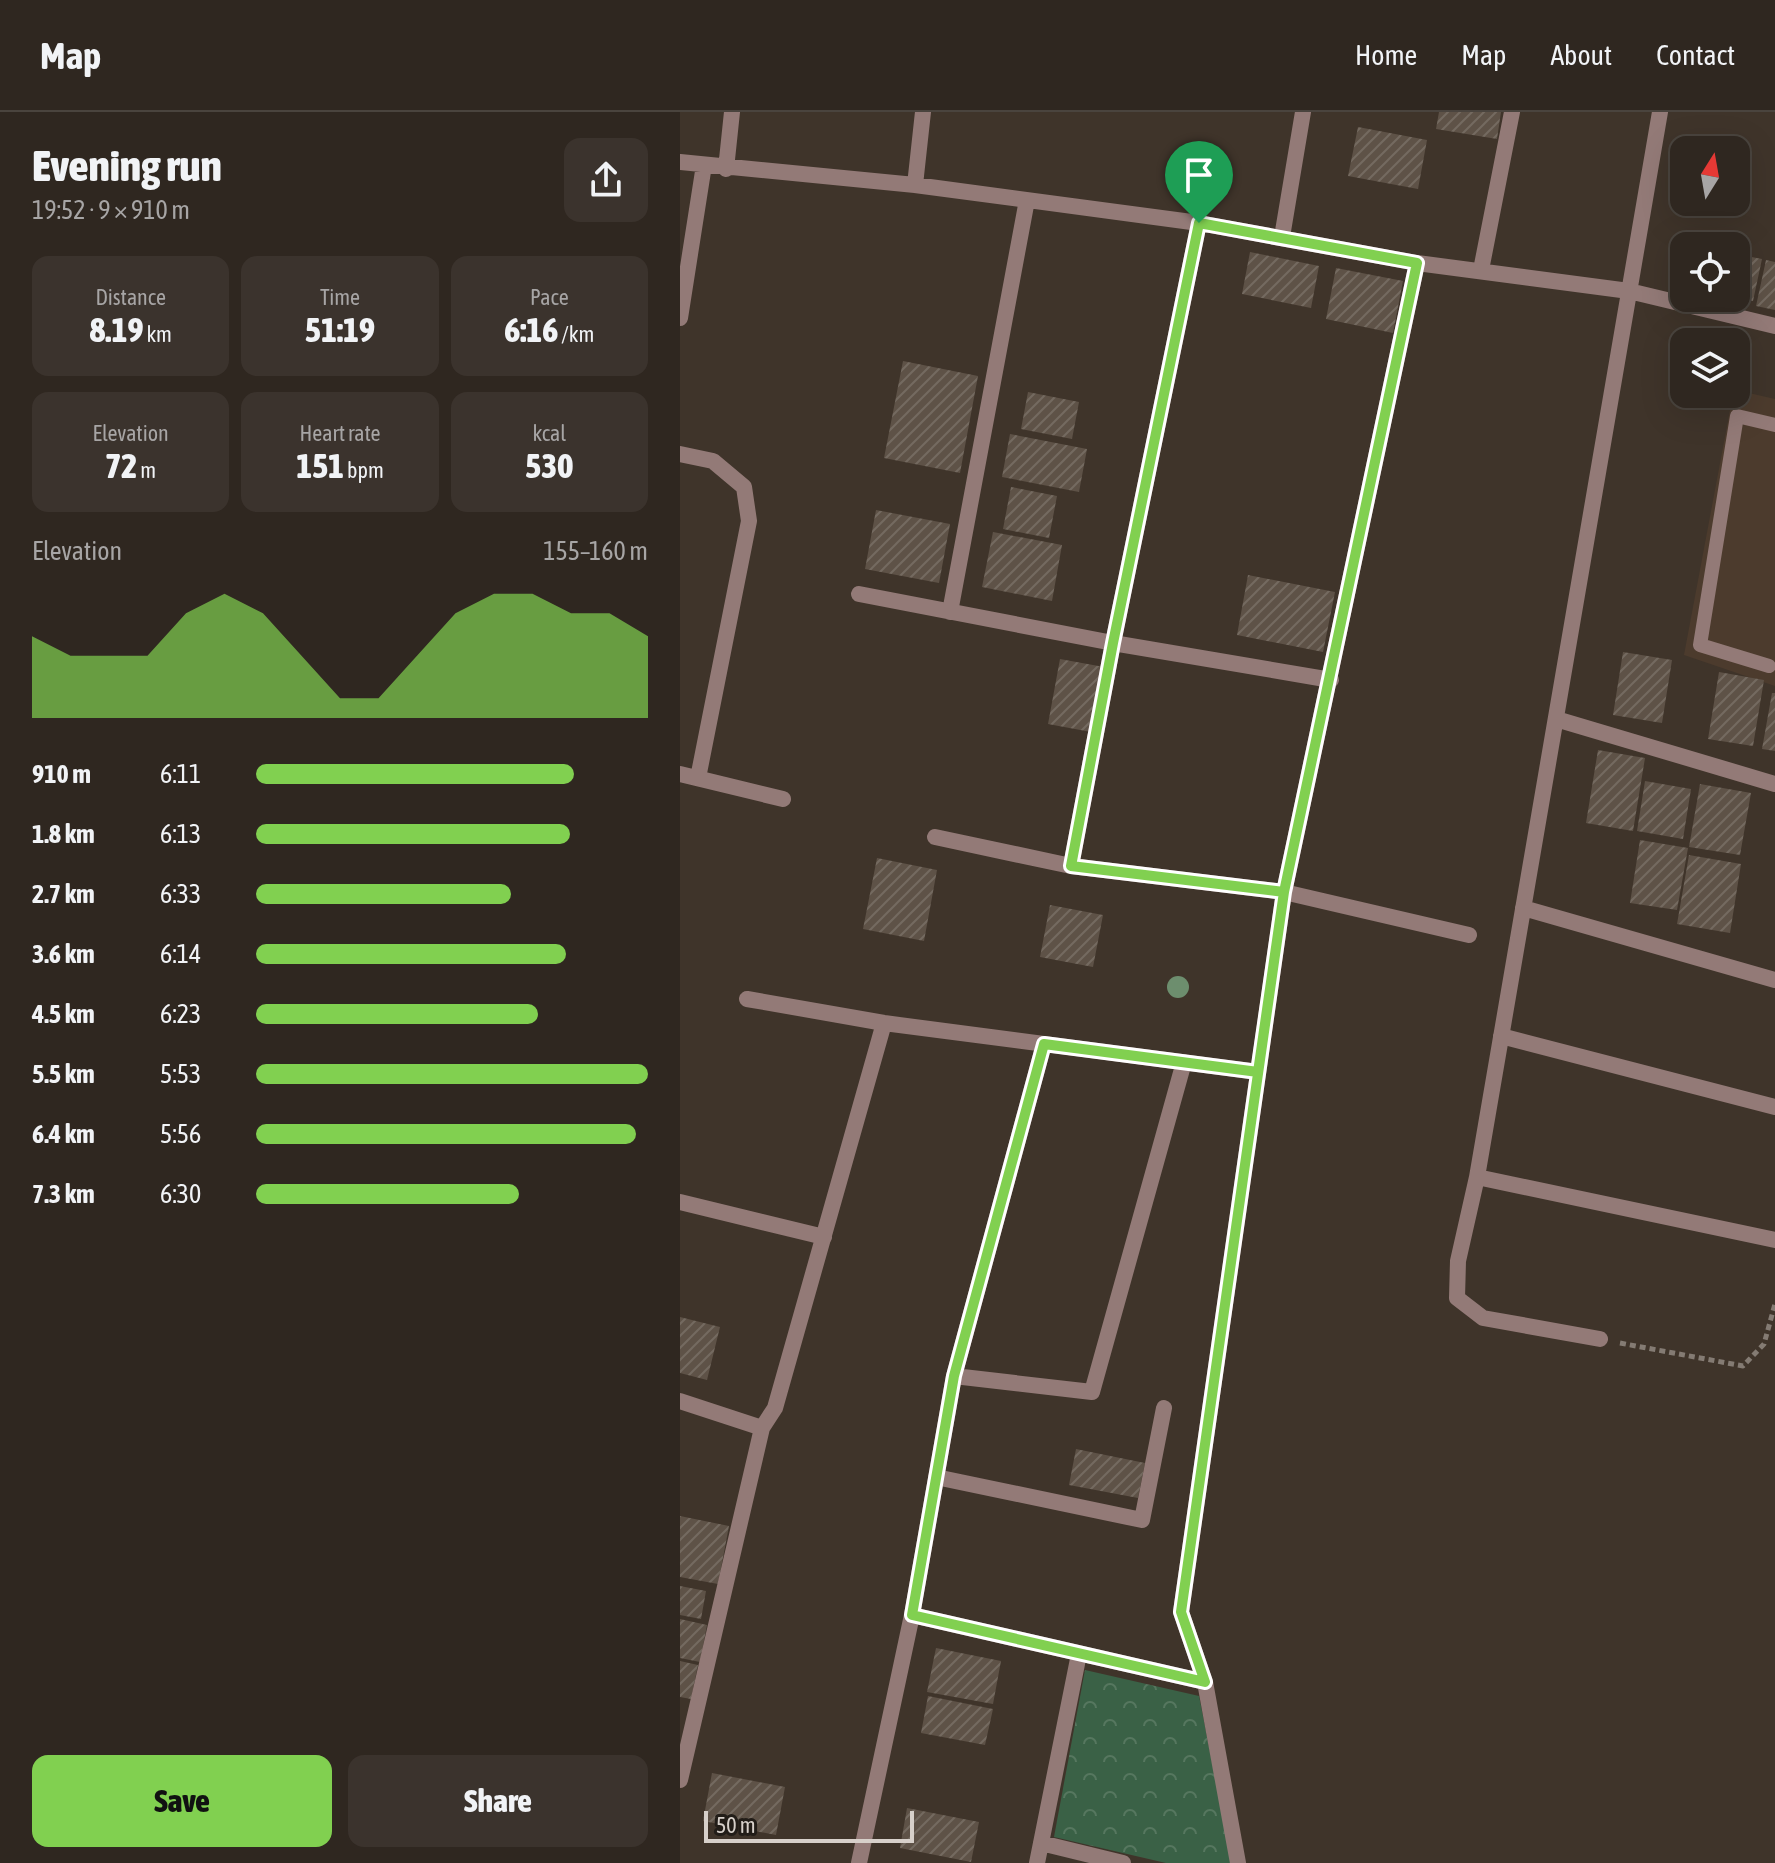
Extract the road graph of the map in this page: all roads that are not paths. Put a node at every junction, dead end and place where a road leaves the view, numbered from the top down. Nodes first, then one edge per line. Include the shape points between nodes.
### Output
1 (732, 112) edge
2 (923, 112) edge
3 (1303, 112) edge
4 (1512, 112) edge
5 (1660, 112) edge
6 (680, 162) edge
7 (704, 165) junction
8 (726, 169) junction
9 (915, 185) junction
10 (1027, 200) junction
11 (1199, 223) junction
12 (1282, 237) junction
13 (1417, 263) junction
14 (1481, 270) junction
15 (1629, 291) junction
16 (680, 318) edge
17 (1775, 326) edge
18 (1775, 425) edge
19 (680, 454) edge
20 (859, 594) dead end
21 (950, 612) junction
22 (1113, 643) junction
23 (1769, 666) dead end
24 (1331, 680) junction
25 (1556, 719) junction
26 (680, 774) edge
27 (698, 778) junction
28 (1775, 784) edge
29 (783, 799) dead end
30 (935, 837) dead end
31 (1071, 866) junction
32 (1284, 892) junction
33 (1523, 908) junction
34 (1469, 935) dead end
35 (1775, 980) edge
36 (747, 999) dead end
37 (884, 1023) junction
38 (1501, 1036) junction
39 (1044, 1044) junction
40 (1184, 1062) junction
41 (1258, 1072) junction
42 (1775, 1107) edge
43 (1477, 1177) junction
44 (680, 1202) edge
45 (824, 1237) junction
46 (1775, 1240) edge
47 (1600, 1339) road end
48 (954, 1376) junction
49 (680, 1401) edge
50 (1164, 1408) dead end
51 (762, 1428) junction
52 (936, 1477) junction
53 (912, 1615) junction
54 (1079, 1654) junction
55 (1205, 1682) junction
56 (680, 1780) edge
57 (1041, 1843) junction
58 (859, 1863) edge
59 (1037, 1863) edge
60 (1123, 1863) edge
61 (1238, 1863) edge

1 - 8 street
2 - 9 street
3 - 12 street
4 - 14 street
5 - 15 street
6 - 7 street
7 - 8 street
7 - 16 street
8 - 9 street
9 - 10 street
10 - 11 street
10 - 21 street
11 - 12 street
11 - 22 street
12 - 13 street
13 - 14 street
13 - 24 street
14 - 15 street
15 - 17 street
15 - 25 street
18 - 23 lane via 1737,416 1700,645
19 - 27 street via 713,461 744,487 749,521
20 - 21 street
21 - 22 street
22 - 24 street
22 - 31 street
24 - 32 street
25 - 28 street
25 - 33 street
26 - 27 street
27 - 29 street
30 - 31 street
31 - 32 street
32 - 34 street
32 - 41 street
33 - 35 street
33 - 38 street
36 - 37 street
37 - 39 street
37 - 45 street
38 - 42 street
38 - 43 street
39 - 40 street
39 - 48 street
40 - 41 street
40 - 48 street via 1092,1392
41 - 55 street via 1181,1612
43 - 46 street
43 - 47 street via 1458,1261 1457,1298 1483,1318
44 - 45 street
45 - 51 street via 775,1408
48 - 52 street
49 - 51 street
50 - 52 street via 1142,1520
51 - 56 street
52 - 53 street
53 - 54 street
53 - 58 street
54 - 55 street
54 - 57 street
55 - 61 street
57 - 59 street
57 - 60 street

